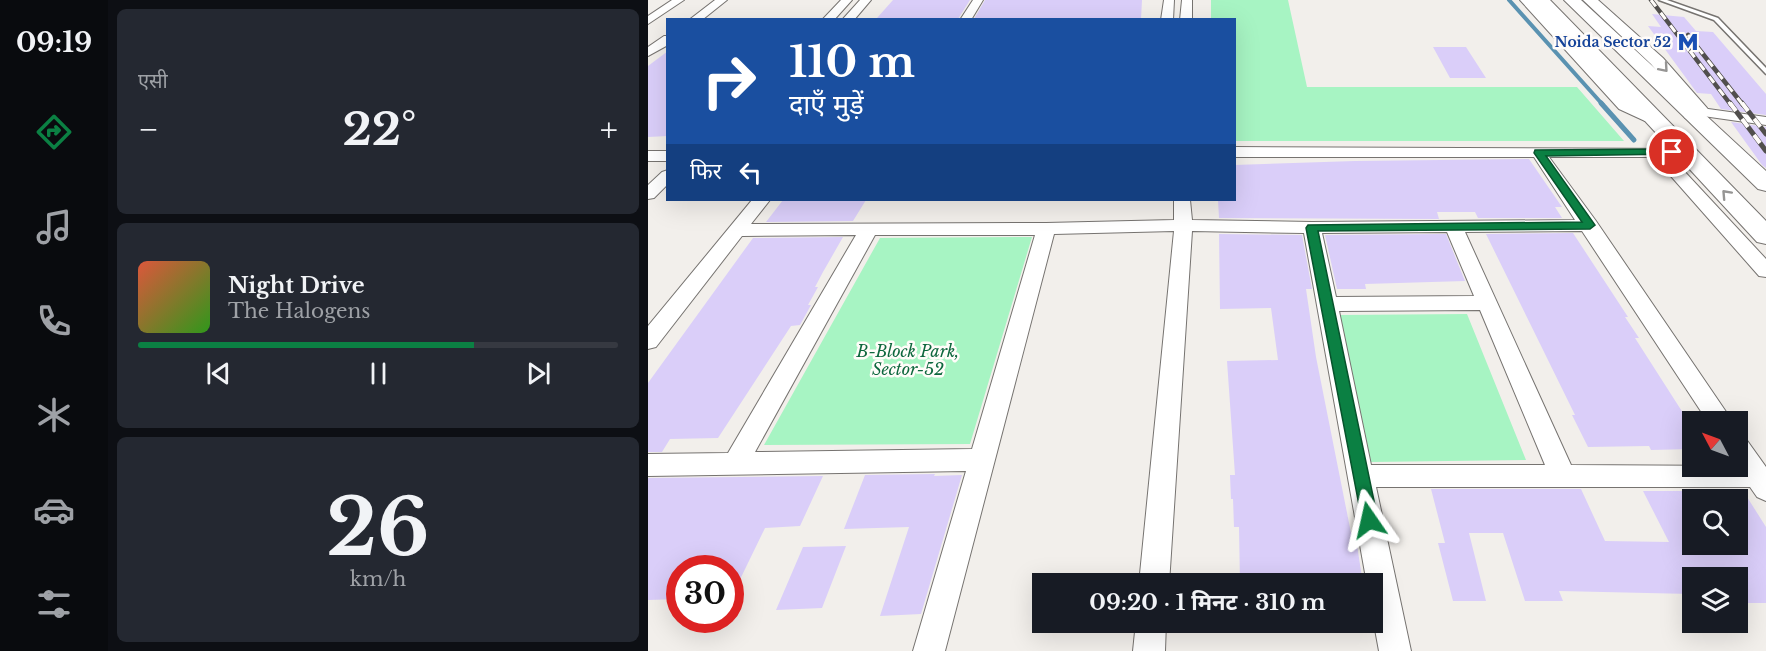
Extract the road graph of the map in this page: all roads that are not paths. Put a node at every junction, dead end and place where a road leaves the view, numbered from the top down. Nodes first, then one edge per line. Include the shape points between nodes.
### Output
1 (679, 0) edge
2 (722, 0) edge
3 (847, 0) edge
4 (866, 0) edge
5 (978, 0) edge
6 (1169, 0) edge
7 (1187, 0) edge
8 (1527, 0) edge
9 (1541, 0) edge
10 (1572, 0) edge
11 (1590, 0) edge
12 (1662, 0) edge
13 (697, 18) edge
14 (829, 18) edge
15 (848, 18) edge
16 (966, 18) edge
17 (1167, 18) edge
18 (1186, 18) edge
19 (648, 21) edge
20 (666, 40) edge
21 (648, 52) edge
22 (1766, 72) edge
23 (1696, 113) junction
24 (1652, 117) junction
25 (1766, 121) edge
26 (1236, 152) edge
27 (1658, 152) junction
28 (1686, 152) junction
29 (1539, 153) junction
30 (648, 156) edge
31 (666, 156) edge
32 (666, 177) edge
33 (1766, 183) edge
34 (648, 194) edge
35 (760, 201) edge
36 (1182, 201) edge
37 (1183, 225) junction
38 (1590, 225) junction
39 (1312, 228) junction
40 (1454, 228) junction
41 (1046, 229) junction
42 (736, 230) junction
43 (869, 230) junction
44 (1766, 236) edge
45 (1766, 271) edge
46 (1487, 303) junction
47 (1327, 304) junction
48 (648, 341) edge
49 (1714, 411) edge
50 (982, 460) junction
51 (1748, 462) edge
52 (736, 463) junction
53 (648, 465) edge
54 (1361, 476) junction
55 (1563, 476) junction
56 (1762, 482) edge
57 (1155, 573) edge
58 (1150, 633) edge
59 (929, 651) edge
60 (1149, 651) edge
61 (1395, 651) edge

1 - 19 street
2 - 13 street
3 - 14 street
4 - 15 street
5 - 16 street
6 - 17 street
7 - 18 street
8 - 24 street via 1618,99
9 - 24 main road
10 - 23 main road
11 -> 23 street via 1657,61
12 - 22 lane via 1716,19
20 - 21 street
23 - 25 street
23 - 33 main road
24 - 28 main road
26 - 29 street
27 - 28 street
27 - 29 street
27 - 45 street
44 -> 28 main road
29 - 38 street
30 - 31 street
32 - 34 street
35 - 42 street
36 - 37 street
37 - 39 street
37 - 41 street
37 - 57 street
38 - 40 street
38 - 49 street
39 - 40 street
39 - 47 street
40 - 46 street
41 - 43 street
41 - 50 street
42 - 43 street
42 - 48 street
43 - 52 street
46 - 47 street
46 - 55 street
47 - 54 street
50 - 52 street
50 - 59 street
51 - 56 street
52 - 53 street
54 - 55 street
54 - 61 street
55 - 56 street
58 - 60 street

